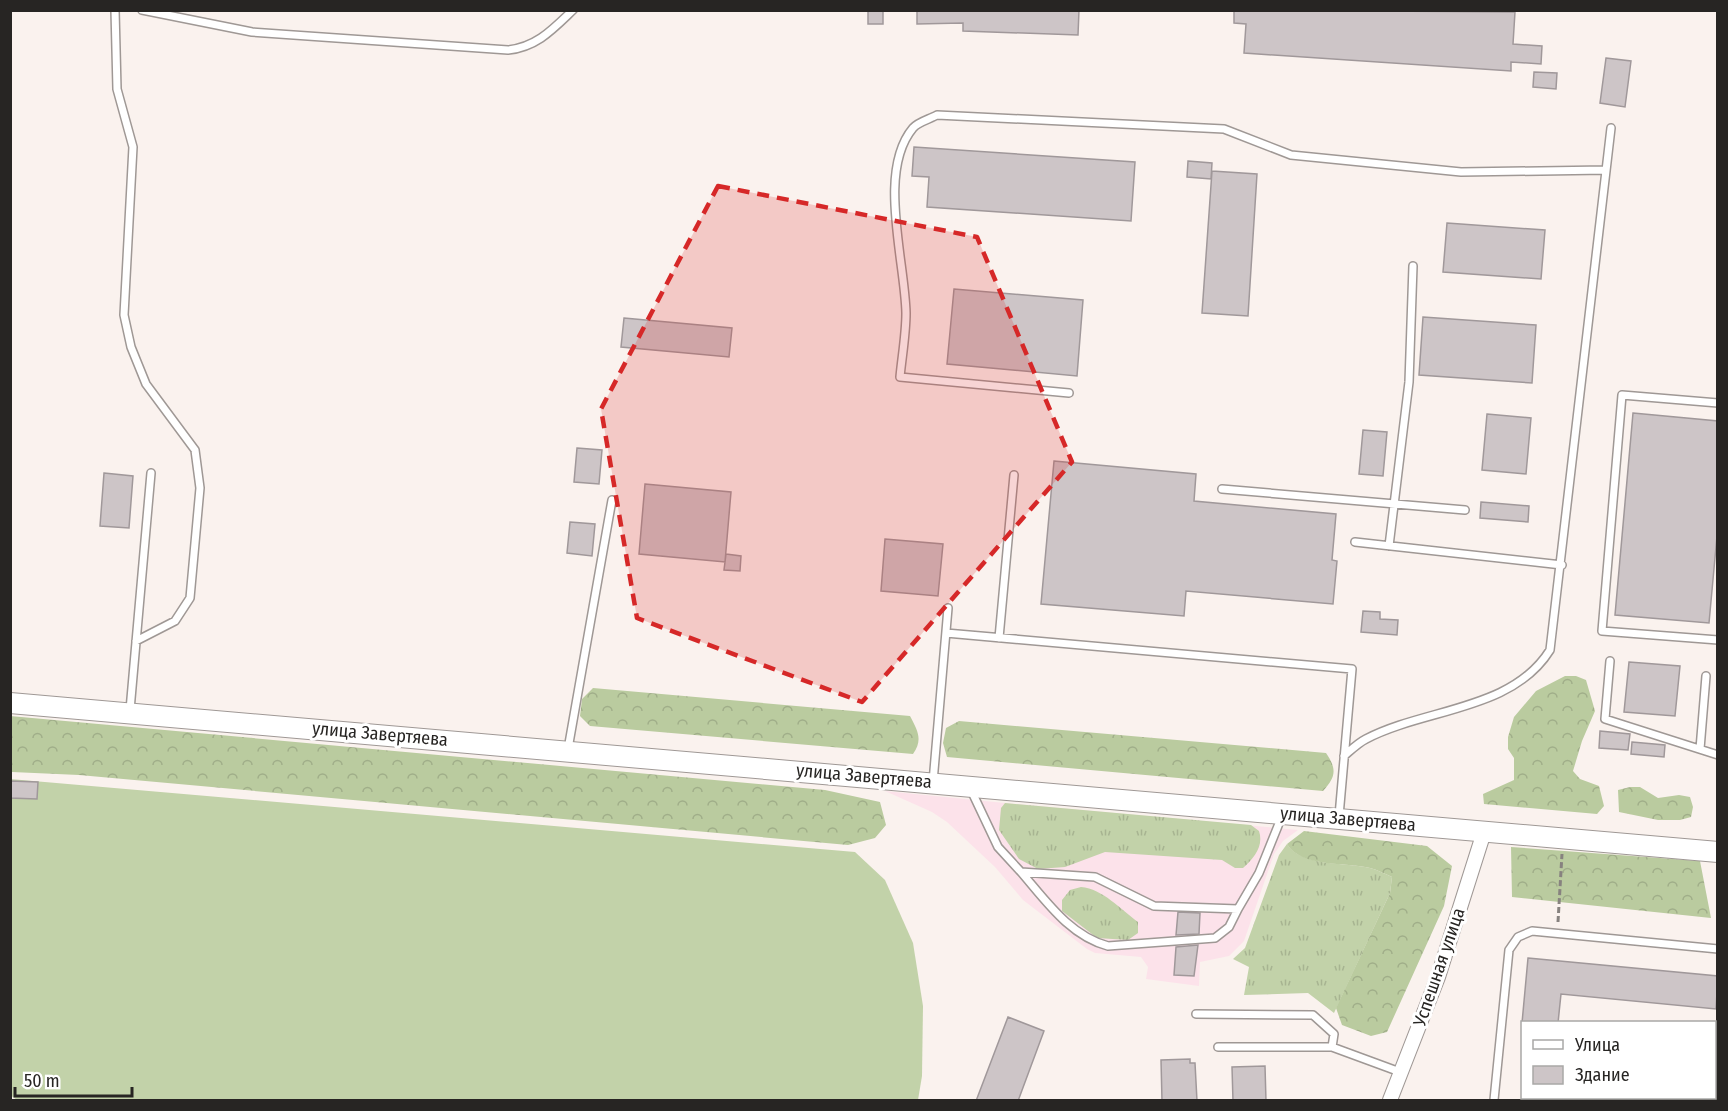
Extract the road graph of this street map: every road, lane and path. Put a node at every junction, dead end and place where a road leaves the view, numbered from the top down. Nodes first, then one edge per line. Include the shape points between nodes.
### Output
1 (115, 10) edge
2 (142, 10) edge
3 (573, 10) edge
4 (1611, 128) dead end
5 (1606, 170) junction
6 (1413, 266) dead end
7 (1069, 393) dead end
8 (1718, 403) edge
9 (151, 473) dead end
10 (1014, 475) dead end
11 (1222, 489) dead end
12 (612, 500) dead end
13 (1394, 504) junction
14 (1465, 510) dead end
15 (1354, 542) dead end
16 (1389, 546) junction
17 (1562, 565) junction
18 (948, 608) dead end
19 (946, 633) junction
20 (999, 638) junction
21 (1718, 640) edge
22 (136, 641) junction
23 (1610, 661) dead end
24 (1706, 676) dead end
25 (10, 703) edge
26 (129, 713) junction
27 (1700, 749) junction
28 (567, 751) junction
29 (1718, 755) edge
30 (1344, 756) junction
31 (933, 782) junction
32 (969, 785) junction
33 (1283, 813) junction
34 (1339, 818) junction
35 (1484, 832) junction
36 (1718, 852) edge
37 (1562, 854) dead end
38 (1021, 872) junction
39 (1238, 909) junction
40 (1557, 933) junction
41 (1718, 949) edge
42 (1196, 1014) dead end
43 (1218, 1047) dead end
44 (1332, 1047) junction
45 (1400, 1072) junction
46 (1390, 1101) edge
47 (1494, 1101) edge

1 - 22 lane via 117,89 133,147 124,315 131,347 146,384 195,450 200,488 190,598 175,621
2 - 3 lane via 252,32 508,50 526,48 536,42
4 - 5 lane
5 - 7 lane via 1461,172 1291,155 1224,129 937,115 914,127 896,168 906,314 900,377
5 - 17 lane
6 - 13 lane via 1409,382
8 - 21 lane via 1622,395 1602,631
9 - 22 lane
10 - 20 lane
11 - 13 lane
12 - 28 lane
13 - 14 lane
13 - 16 lane
15 - 16 lane
16 - 17 lane
17 - 30 lane via 1550,650 1533,671 1477,701 1365,740
18 - 19 lane
19 - 20 lane
19 - 31 lane
20 - 30 lane via 1352,669
22 - 26 lane
23 - 27 lane via 1605,718
24 - 27 lane
25 - 26 main road, улица Завертяева
26 - 28 main road, улица Завертяева
27 - 29 lane
28 - 31 main road, улица Завертяева
30 - 34 lane
31 - 32 main road, улица Завертяева
32 - 33 main road, улица Завертяева
32 - 38 lane via 998,847
33 - 34 main road, улица Завертяева
33 - 39 lane via 1259,873
34 - 35 main road, улица Завертяева
35 - 36 main road, улица Завертяева
35 - 45 street, Успешная улица via 1438,977
37 - 40 path
38 - 39 lane via 1095,877 1154,906
38 - 39 lane via 1059,917 1092,942 1108,946 1215,938 1229,927
40 - 41 lane
40 - 47 lane via 1532,931 1518,937 1509,950
42 - 44 lane via 1313,1015 1334,1034
43 - 44 lane
44 - 45 lane
45 - 46 street, Успешная улица

